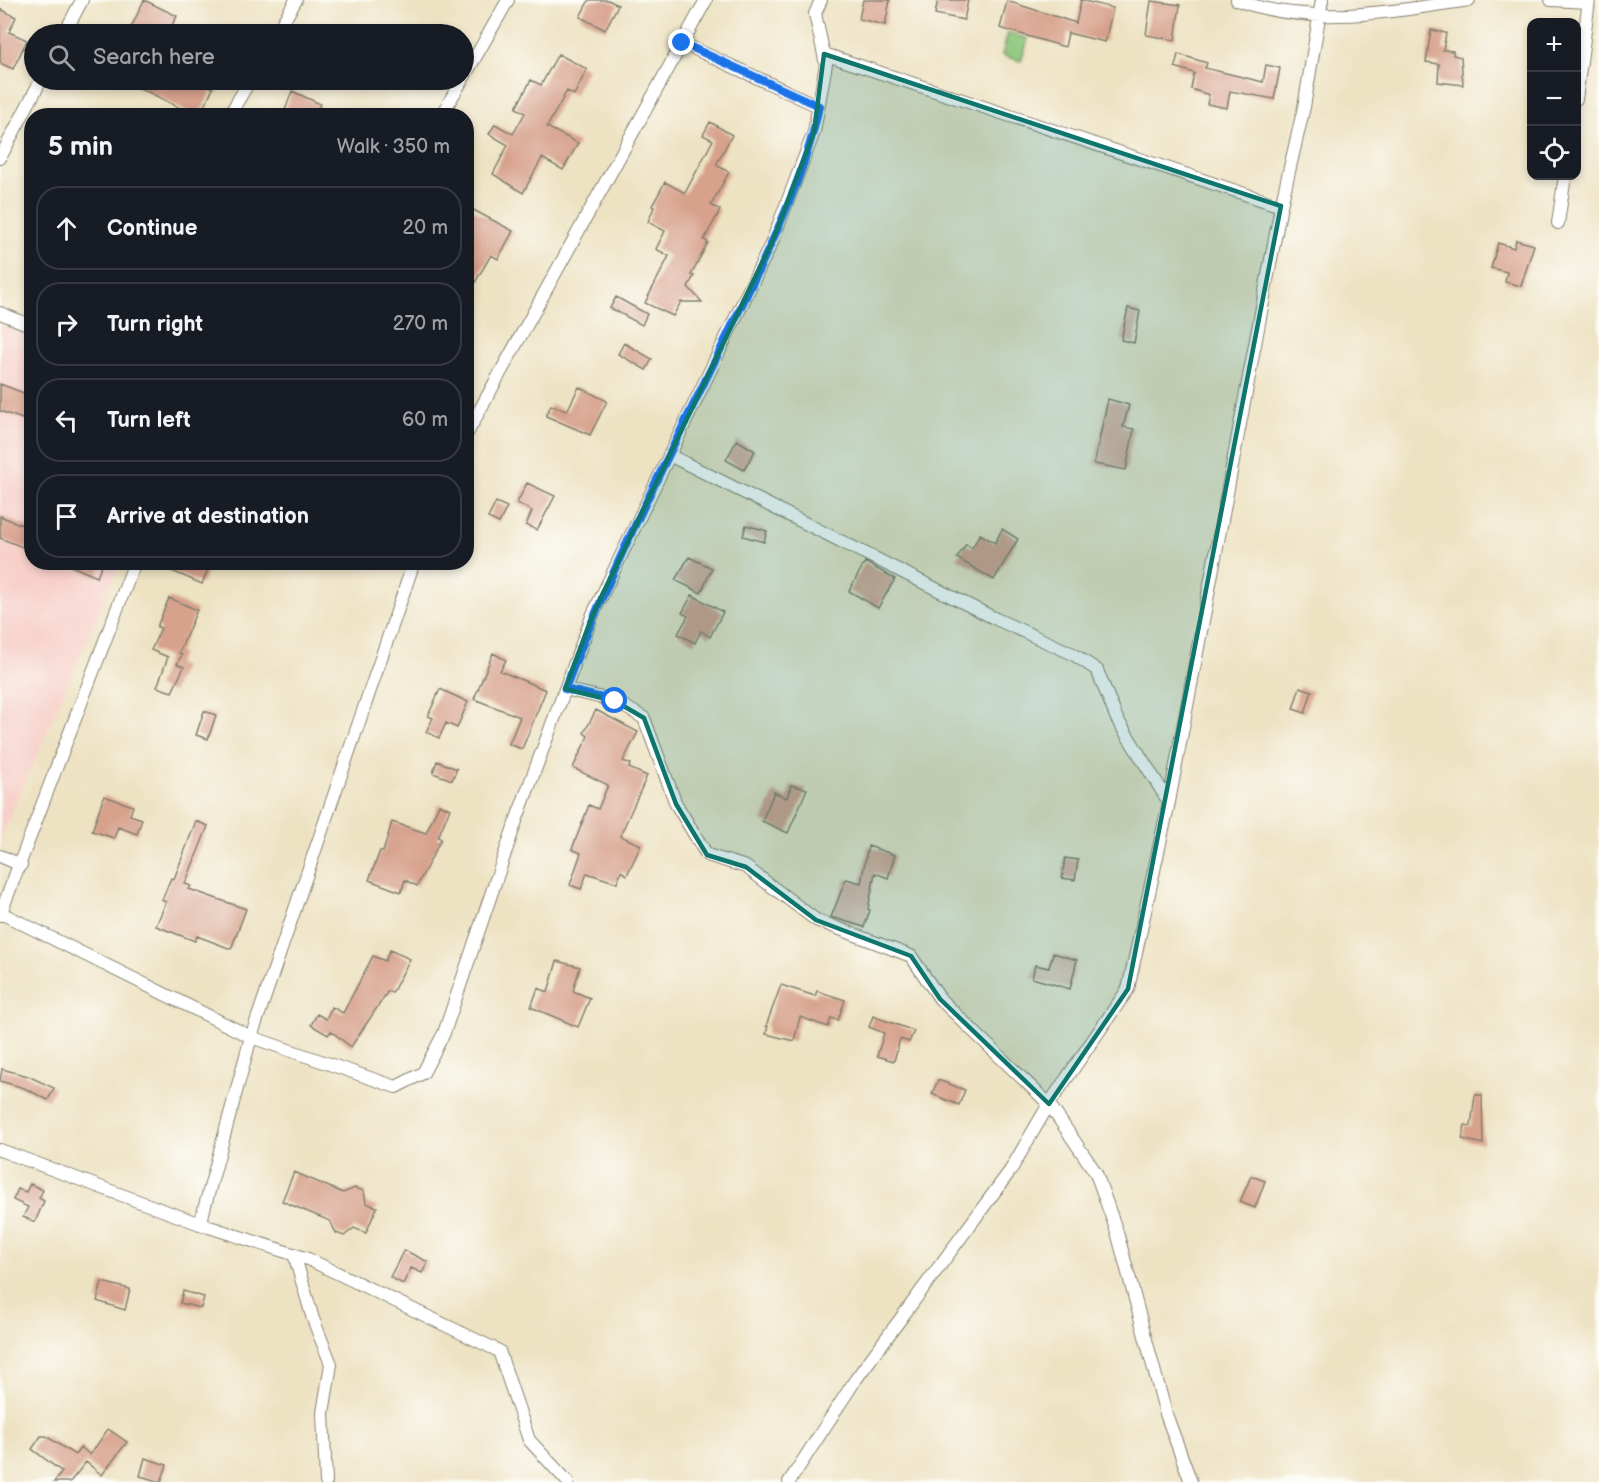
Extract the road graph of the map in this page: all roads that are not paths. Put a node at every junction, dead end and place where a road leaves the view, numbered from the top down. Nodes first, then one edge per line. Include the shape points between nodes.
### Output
1 (82, 0) edge
2 (296, 0) edge
3 (508, 0) edge
4 (706, 0) edge
5 (821, 0) edge
6 (1237, 0) edge
7 (1322, 0) edge
8 (1469, 0) edge
9 (1551, 0) edge
10 (1588, 1) edge
11 (1318, 15) junction
12 (69, 24) edge
13 (282, 24) edge
14 (682, 43) junction
15 (824, 54) junction
16 (474, 59) edge
17 (1579, 72) edge
18 (36, 90) edge
19 (244, 90) edge
20 (456, 90) edge
21 (819, 106) junction
22 (26, 108) edge
23 (234, 108) edge
24 (446, 108) edge
25 (24, 112) edge
26 (0, 158) edge
27 (1564, 180) edge
28 (1281, 206) junction
29 (1558, 223) dead end
30 (0, 313) edge
31 (24, 323) edge
32 (474, 420) edge
33 (669, 455) junction
34 (132, 570) edge
35 (411, 570) edge
36 (565, 689) junction
37 (1168, 802) junction
38 (0, 856) edge
39 (21, 865) junction
40 (0, 914) edge
41 (251, 1036) junction
42 (1049, 1104) junction
43 (0, 1150) edge
44 (201, 1224) junction
45 (294, 1254) junction
46 (326, 1482) edge
47 (568, 1482) edge
48 (789, 1482) edge
49 (1191, 1482) edge

1 - 12 street
2 - 13 street
3 - 16 street
4 - 14 street
5 - 15 street via 815,14
6 - 11 street via 1258,8
7 - 11 street
8 - 11 street via 1387,12
9 - 10 street
10 - 17 street
11 - 28 street via 1304,107
14 - 21 street
14 - 32 street
15 - 21 street
15 - 28 street
18 - 22 street
19 - 23 street
20 - 24 street
21 - 33 street via 814,132 772,242
25 - 26 street
27 - 29 street
28 - 37 street
30 - 31 street
33 - 36 street via 593,614
33 - 37 street via 1073,654 1097,670 1117,719
34 - 39 street
35 - 41 street
36 - 41 street via 444,1033 423,1073 396,1088
36 - 42 street via 615,701 644,718 676,804 707,855 746,867 816,920 911,956 940,999
37 - 42 street via 1128,988
38 - 39 street
39 - 40 street
40 - 41 street
41 - 44 street
42 - 48 street via 1010,1171 856,1379
42 - 49 street via 1096,1173 1117,1232 1166,1414
43 - 44 street
44 - 45 street
45 - 46 street via 331,1364 323,1413
45 - 47 street via 499,1351 530,1440

